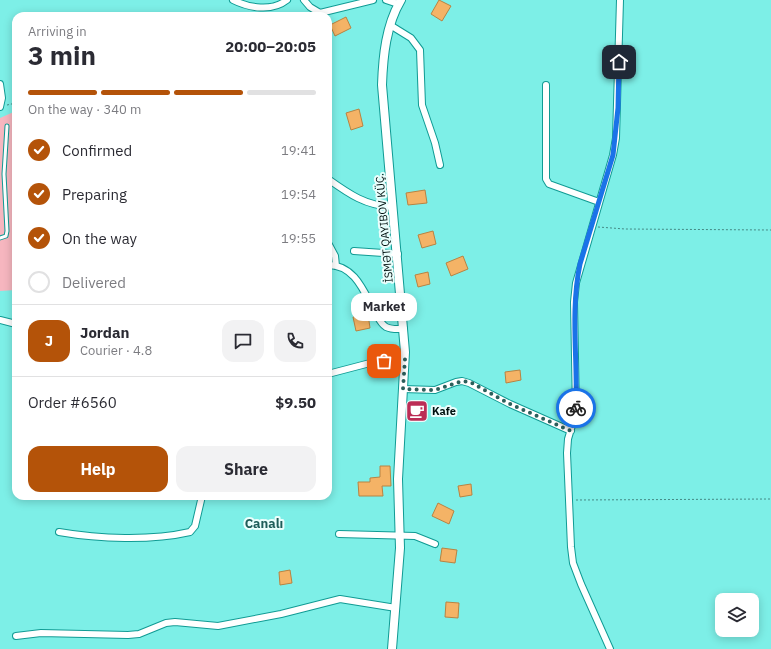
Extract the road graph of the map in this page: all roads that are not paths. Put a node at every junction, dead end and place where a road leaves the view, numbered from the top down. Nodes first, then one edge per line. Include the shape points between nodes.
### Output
1 (233, 0) edge
2 (287, 0) edge
3 (304, 0) edge
4 (373, 0) edge
5 (386, 0) edge
6 (620, 0) edge
7 (399, 2) edge
8 (318, 12) edge
9 (324, 12) edge
10 (390, 25) junction
11 (0, 84) edge
12 (546, 85) dead end
13 (0, 106) edge
14 (8, 126) dead end
15 (440, 165) dead end
16 (332, 182) edge
17 (599, 202) junction
18 (393, 207) junction
19 (0, 238) edge
20 (332, 250) edge
21 (354, 251) dead end
22 (398, 254) junction
23 (332, 265) edge
24 (336, 266) junction
25 (0, 320) edge
26 (12, 323) edge
27 (404, 329) junction
28 (405, 359) junction
29 (332, 373) edge
30 (403, 389) junction
31 (571, 431) junction
32 (201, 500) edge
33 (60, 532) dead end
34 (339, 534) dead end
35 (400, 535) junction
36 (435, 544) dead end
37 (396, 608) junction
38 (16, 636) dead end
39 (392, 649) edge
40 (610, 649) edge

1 - 2 street via 247,6 266,7 279,5
3 - 8 street
4 - 9 street
5 - 7 street
6 - 17 street via 616,138
7 - 10 street
10 - 15 street via 412,38 420,50 422,105 436,143
10 - 18 street via 382,85
11 - 13 street
12 - 17 street via 546,179 549,184
14 - 19 lane via 4,174 7,231 6,236
16 - 18 street via 359,200 372,205
17 - 31 street via 576,283 576,412
18 - 22 street
20 - 24 street
21 - 22 street
22 - 27 street
23 - 24 street
24 - 27 street via 358,280 381,322 393,329
25 - 26 street
27 - 28 street
28 - 29 street via 370,363
28 - 30 street
30 - 31 street via 435,390 462,381 470,382 510,404
30 - 35 street via 398,479
31 - 40 street via 567,453 573,562 580,584
32 - 33 street via 195,526 190,532 126,538
34 - 35 street
35 - 36 street via 415,536
35 - 37 street
37 - 38 street via 340,599 218,626 175,622 140,634 41,633
37 - 39 street

